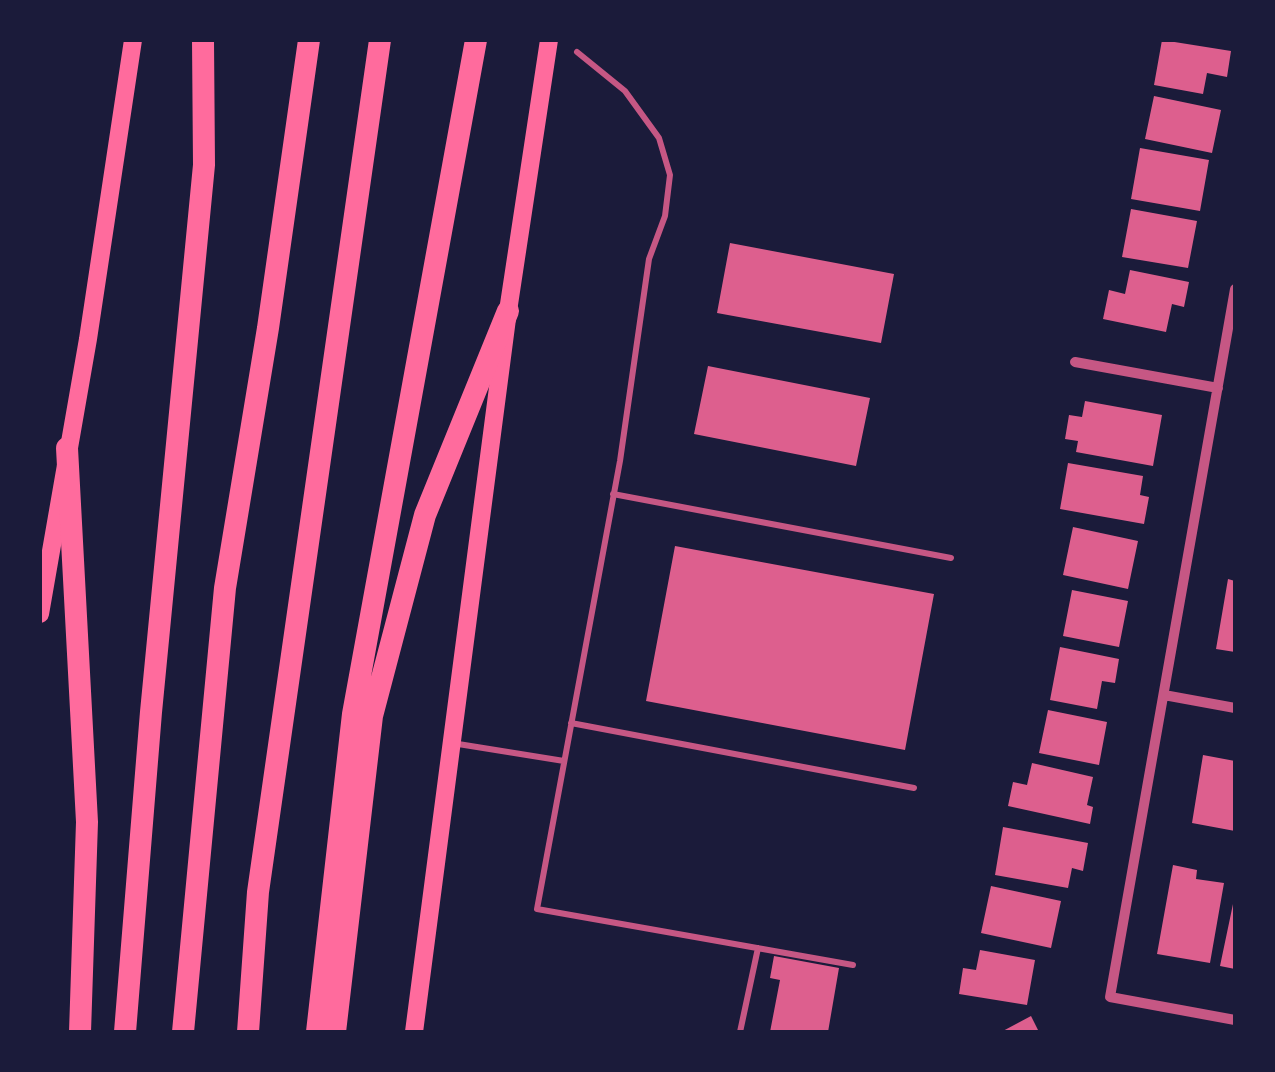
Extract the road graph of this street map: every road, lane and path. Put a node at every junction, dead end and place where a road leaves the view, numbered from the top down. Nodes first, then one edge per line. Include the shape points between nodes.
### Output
1 (133, 40) edge
2 (203, 40) edge
3 (310, 40) edge
4 (380, 40) edge
5 (476, 40) edge
6 (548, 40) edge
7 (577, 52) dead end
8 (1235, 289) edge
9 (508, 311) junction
10 (1075, 362) dead end
11 (1218, 388) junction
12 (67, 448) junction
13 (614, 494) junction
14 (951, 558) dead end
15 (40, 614) edge
16 (1164, 695) junction
17 (1235, 708) edge
18 (571, 723) junction
19 (450, 742) junction
20 (564, 762) junction
21 (914, 788) dead end
22 (758, 948) junction
23 (853, 965) dead end
24 (1235, 1020) edge
25 (80, 1032) edge
26 (125, 1032) edge
27 (183, 1032) edge
28 (248, 1032) edge
29 (317, 1032) edge
30 (335, 1032) edge
31 (414, 1032) edge
32 (740, 1032) edge

1 - 12 main road
2 - 26 highway via 204,165
3 - 27 highway via 226,588
4 - 28 highway via 258,892
5 - 29 highway via 353,714
6 - 9 main road
7 - 13 lane via 625,92 659,138 670,175 666,216 649,259
8 - 11 street
9 - 19 main road
9 - 30 highway via 425,515 372,716
10 - 11 street
11 - 16 street
12 - 15 main road
12 - 25 highway via 87,822
13 - 14 lane
13 - 18 lane
16 - 17 street
16 - 24 street via 1110,997
18 - 20 lane
18 - 21 lane
19 - 20 lane
19 - 31 main road
20 - 22 lane via 536,909
22 - 23 lane
22 - 32 lane

